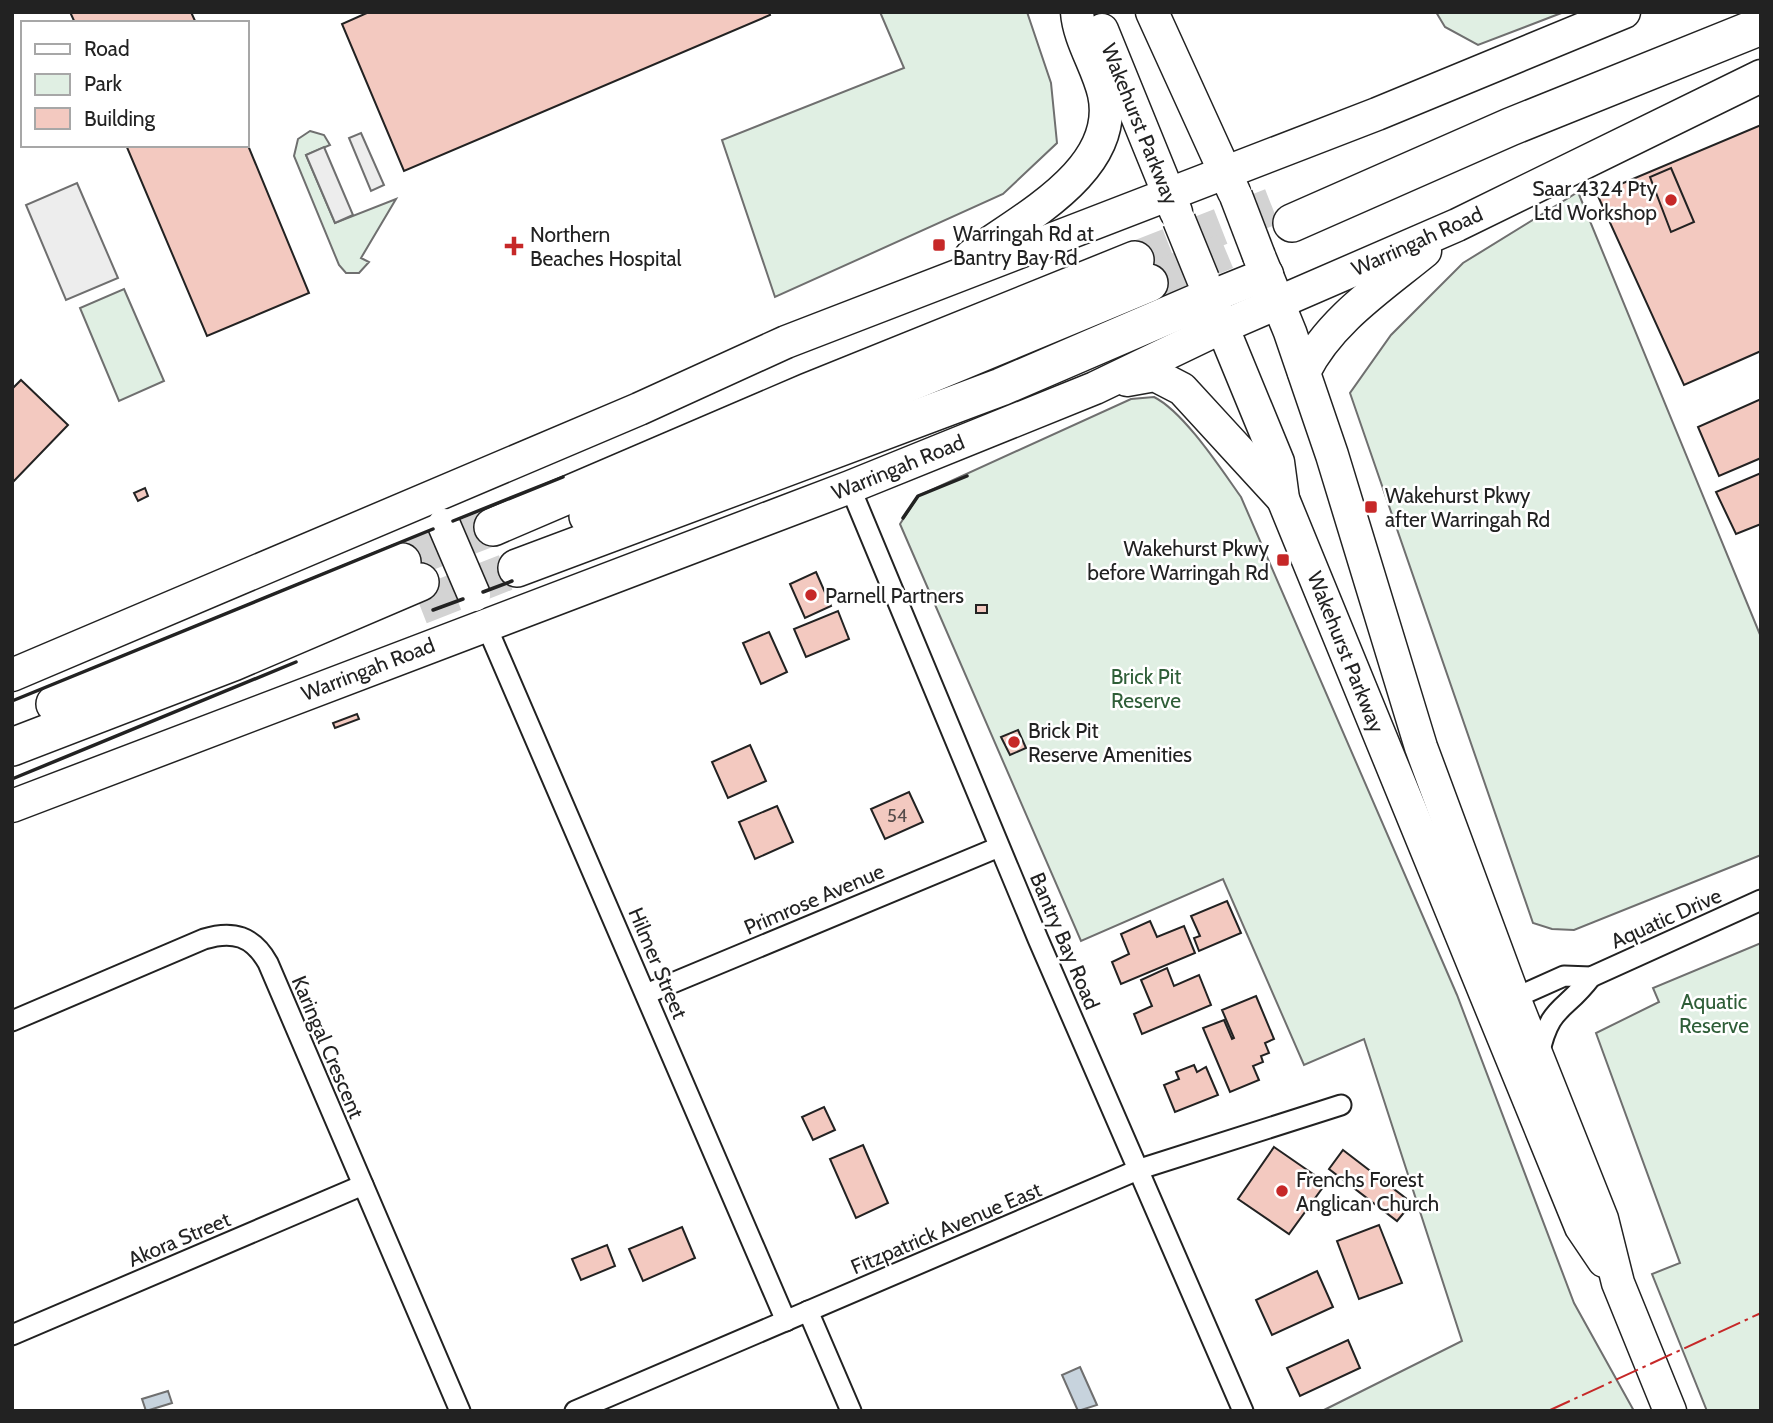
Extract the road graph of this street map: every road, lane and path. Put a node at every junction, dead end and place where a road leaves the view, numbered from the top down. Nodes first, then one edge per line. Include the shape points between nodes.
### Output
1 (1077, 12) edge
2 (1095, 12) edge
3 (1152, 12) edge
4 (1624, 12) edge
5 (1727, 12) edge
6 (1761, 26) edge
7 (1761, 76) edge
8 (1231, 184) junction
9 (1174, 207) junction
10 (1457, 225) junction
11 (1142, 272) tunnel mouth
12 (1268, 277) junction
13 (951, 278) junction
14 (1212, 301) junction
15 (1304, 372) junction
16 (1095, 388) junction
17 (850, 487) junction
18 (1283, 499) junction
19 (438, 511) junction
20 (486, 625) junction
21 (12, 675) edge
22 (12, 721) edge
23 (12, 747) edge
24 (12, 806) edge
25 (999, 847) junction
26 (1761, 900) edge
27 (1591, 977) junction
28 (646, 994) junction
29 (1503, 1003) junction
30 (12, 1021) edge
31 (1538, 1059) junction
32 (1341, 1105) dead end
33 (1140, 1169) junction
34 (363, 1185) junction
35 (1618, 1283) junction
36 (808, 1311) junction
37 (786, 1321) junction
38 (12, 1335) edge
39 (460, 1411) edge
40 (576, 1411) edge
41 (851, 1411) edge
42 (1243, 1411) edge
43 (1670, 1411) edge

1 - 13 main road via 1104,94 1106,114 1100,142 1057,195 972,255
2 - 9 main road, Wakehurst Parkway
3 - 8 main road, Wakehurst Parkway
4 - 8 main road
5 - 6 highway via 1288,212
7 - 10 main road, Warringah Road
8 - 9 main road
8 - 12 main road, Wakehurst Parkway, bridge
9 - 13 main road
9 - 14 main road, Wakehurst Parkway, bridge
10 - 12 main road, Warringah Road
10 - 15 main road via 1330,331
11 - 14 highway via 504,549 1001,387
12 - 14 main road, Warringah Road
12 - 15 main road, Wakehurst Parkway
13 - 19 main road via 786,342
14 - 16 main road, Warringah Road
14 - 18 main road, Wakehurst Parkway via 1278,462
15 - 29 main road, Wakehurst Parkway
16 - 17 main road, Warringah Road
16 - 18 main road via 1146,375 1166,378 1198,404
17 - 20 main road, Warringah Road
17 - 25 street, Bantry Bay Road
18 - 29 main road, Wakehurst Parkway
19 - 20 main road, bridge
19 - 21 main road
20 - 24 main road, Warringah Road
20 - 28 street, Hilmer Street
22 - 23 highway via 414,583 233,662
25 - 28 street, Primrose Avenue
25 - 33 street, Bantry Bay Road
26 - 27 street, Aquatic Drive
27 - 29 street, Aquatic Drive via 1564,976
27 - 31 street, Aquatic Drive via 1550,1017
28 - 37 street, Hilmer Street
29 - 31 main road, Wakehurst Parkway
29 - 35 main road, Wakehurst Parkway via 1581,1227
30 - 34 street, Karingal Crescent via 204,939 231,933 240,936 260,950 268,963
31 - 35 main road, Wakehurst Parkway via 1602,1219
32 - 33 street, Fitzpatrick Avenue East
33 - 36 street, Fitzpatrick Avenue East
33 - 42 street, Bantry Bay Road
34 - 38 street, Akora Street
34 - 39 street, Karingal Crescent
35 - 43 main road, Wakehurst Parkway
36 - 37 street, Fitzpatrick Avenue East
36 - 41 street
37 - 40 street, Fitzpatrick Avenue East

